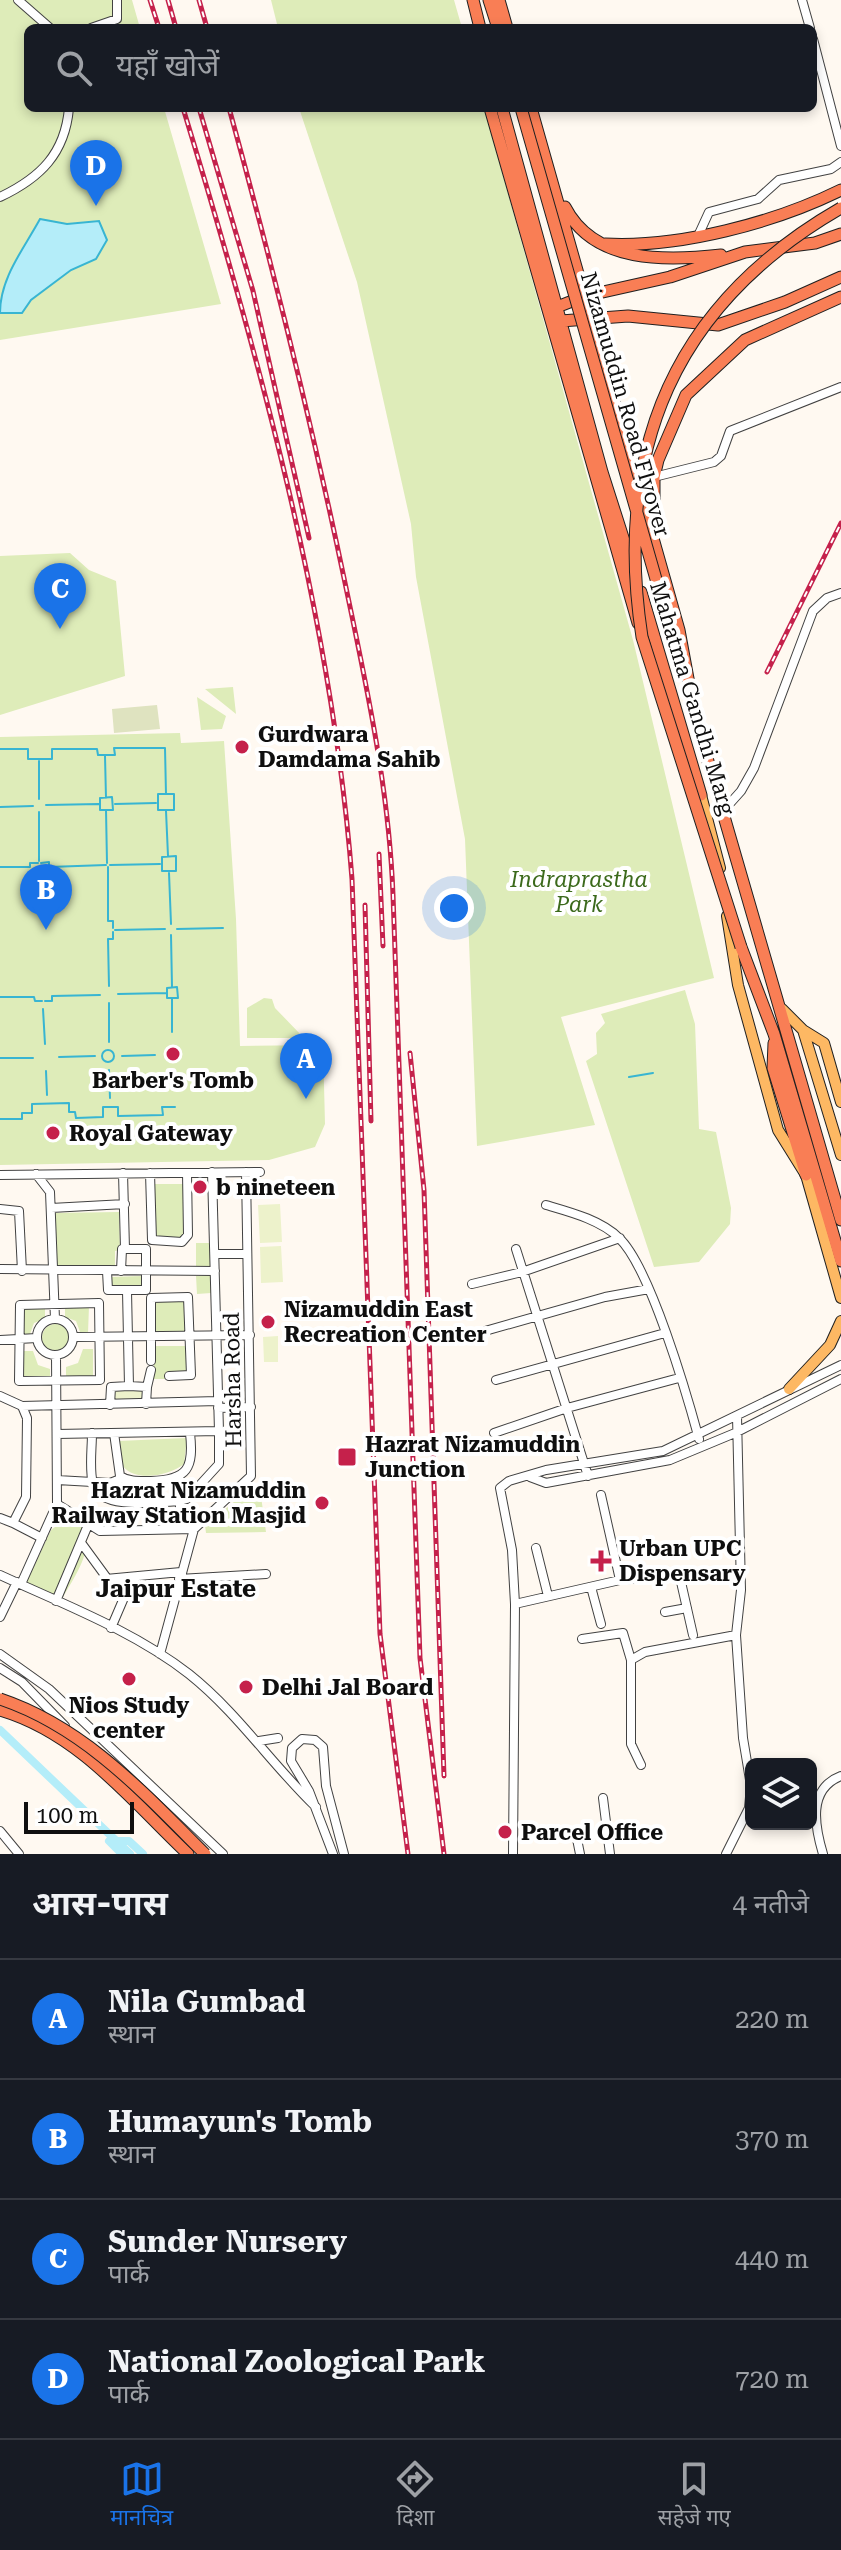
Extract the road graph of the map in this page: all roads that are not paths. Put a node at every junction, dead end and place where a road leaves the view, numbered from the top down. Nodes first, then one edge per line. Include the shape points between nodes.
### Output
1 (18, 0) edge
2 (117, 0) edge
3 (489, 0) edge
4 (499, 0) edge
5 (802, 0) edge
6 (45, 24) edge
7 (103, 24) edge
8 (497, 24) edge
9 (506, 24) edge
10 (809, 24) edge
11 (817, 54) edge
12 (69, 112) edge
13 (491, 112) edge
14 (503, 112) edge
15 (522, 112) edge
16 (532, 112) edge
17 (841, 146) edge
18 (841, 162) edge
19 (841, 190) edge
20 (557, 193) junction
21 (0, 197) edge
22 (841, 208) edge
23 (564, 219) junction
24 (537, 233) junction
25 (841, 234) edge
26 (698, 236) junction
27 (605, 244) junction
28 (745, 252) junction
29 (841, 277) edge
30 (585, 296) junction
31 (841, 297) edge
32 (557, 307) junction
33 (590, 316) junction
34 (561, 321) junction
35 (841, 387) edge
36 (654, 477) junction
37 (653, 542) junction
38 (841, 593) edge
39 (642, 637) junction
40 (694, 711) junction
41 (701, 795) joint
42 (724, 810) junction
43 (782, 1009) junction
44 (803, 1030) junction
45 (774, 1034) junction
46 (841, 1102) edge
47 (804, 1108) junction
48 (841, 1155) edge
49 (212, 1172) junction
50 (246, 1172) junction
51 (260, 1172) dead end
52 (123, 1173) junction
53 (150, 1173) junction
54 (187, 1173) junction
55 (36, 1174) junction
56 (63, 1174) junction
57 (0, 1175) edge
58 (806, 1175) junction
59 (50, 1192) junction
60 (125, 1204) junction
61 (546, 1205) dead end
62 (51, 1208) junction
63 (0, 1209) edge
64 (841, 1220) edge
65 (620, 1238) junction
66 (153, 1242) junction
67 (125, 1249) junction
68 (146, 1249) junction
69 (516, 1249) dead end
70 (215, 1254) junction
71 (247, 1254) junction
72 (838, 1263) edge
73 (0, 1269) edge
74 (22, 1271) junction
75 (52, 1271) junction
76 (107, 1271) junction
77 (121, 1271) junction
78 (146, 1271) junction
79 (215, 1271) junction
80 (522, 1272) junction
81 (472, 1284) dead end
82 (649, 1289) junction
83 (127, 1291) junction
84 (841, 1298) edge
85 (54, 1304) junction
86 (536, 1317) junction
87 (55, 1319) junction
88 (841, 1321) edge
89 (485, 1331) dead end
90 (665, 1333) junction
91 (190, 1335) junction
92 (217, 1335) junction
93 (250, 1335) junction
94 (100, 1336) junction
95 (129, 1336) junction
96 (150, 1336) junction
97 (74, 1337) junction
98 (37, 1338) junction
99 (19, 1339) junction
100 (0, 1340) edge
101 (56, 1355) junction
102 (553, 1363) junction
103 (841, 1365) edge
104 (132, 1371) dead end
105 (169, 1376) dead end
106 (679, 1378) junction
107 (841, 1379) edge
108 (496, 1380) dead end
109 (57, 1382) junction
110 (131, 1386) junction
111 (147, 1387) junction
112 (789, 1389) junction
113 (0, 1396) edge
114 (146, 1404) junction
115 (110, 1405) junction
116 (218, 1405) junction
117 (22, 1406) junction
118 (57, 1406) junction
119 (251, 1407) junction
120 (567, 1408) junction
121 (737, 1416) junction
122 (219, 1431) junction
123 (92, 1433) junction
124 (114, 1433) junction
125 (190, 1433) junction
126 (494, 1433) dead end
127 (735, 1433) junction
128 (57, 1434) junction
129 (698, 1435) junction
130 (701, 1448) junction
131 (583, 1464) junction
132 (588, 1476) junction
133 (530, 1477) junction
134 (123, 1478) junction
135 (57, 1480) junction
136 (93, 1484) junction
137 (601, 1495) dead end
138 (180, 1501) junction
139 (57, 1504) junction
140 (0, 1518) edge
141 (13, 1523) junction
142 (88, 1525) junction
143 (180, 1529) junction
144 (194, 1529) junction
145 (42, 1538) junction
146 (82, 1544) junction
147 (536, 1548) dead end
148 (266, 1574) dead end
149 (0, 1575) edge
150 (180, 1576) junction
151 (106, 1579) junction
152 (620, 1580) junction
153 (19, 1583) junction
154 (591, 1587) junction
155 (548, 1596) junction
156 (56, 1601) junction
157 (515, 1604) junction
158 (687, 1608) junction
159 (665, 1612) dead end
160 (0, 1617) edge
161 (601, 1624) dead end
162 (111, 1628) junction
163 (693, 1635) dead end
164 (736, 1635) junction
165 (582, 1639) dead end
166 (0, 1654) edge
167 (160, 1654) junction
168 (631, 1660) junction
169 (0, 1668) edge
170 (0, 1699) edge
171 (0, 1710) edge
172 (278, 1738) dead end
173 (259, 1741) junction
174 (641, 1765) dead end
175 (841, 1776) edge
176 (603, 1798) dead end
177 (316, 1807) junction
178 (0, 1831) edge
179 (577, 1839) dead end
180 (19, 1854) edge
181 (190, 1854) edge
182 (205, 1854) edge
183 (223, 1854) edge
184 (333, 1854) edge
185 (344, 1854) edge
186 (513, 1854) edge
187 (580, 1854) edge
188 (610, 1854) edge
189 (726, 1854) edge
190 (823, 1854) edge

1 - 6 street
2 - 7 street via 117,19
3 - 8 highway
4 - 9 highway
5 - 10 street
11 - 17 street
12 - 21 street via 55,157 36,177
13 - 39 highway, bridge
14 - 24 highway, Mahatma Gandhi Marg
15 - 40 highway, Nizamuddin Road Flyover, bridge
16 - 20 highway
18 - 26 street via 779,180 758,199 709,212
19 - 26 highway
20 - 23 highway
20 - 27 highway via 570,218
22 - 39 highway, bridge via 801,231 753,271 715,311 669,384 637,497 634,585
23 - 24 highway
23 - 30 highway
24 - 32 highway, Mahatma Gandhi Marg
25 - 28 highway via 815,243
26 - 27 highway via 631,246
27 - 28 highway via 646,259
28 - 30 highway via 670,277
29 - 33 highway via 718,325
30 - 32 highway
30 - 33 highway
31 - 36 highway via 745,340 714,366 686,395
32 - 34 highway, Mahatma Gandhi Marg
33 - 34 highway
33 - 37 highway
34 - 41 highway, Mahatma Gandhi Marg
35 - 36 street via 730,431 714,462
36 - 37 highway
37 - 40 highway via 679,630
38 - 42 street via 813,611 754,768
39 - 45 highway, bridge
40 - 42 highway, Mahatma Gandhi Marg
41 - 58 main road, Mahatma Gandhi Marg via 717,850 742,999 778,1130
42 - 43 highway, Mahatma Gandhi Marg
43 - 44 main road, Mahatma Gandhi Marg
43 - 47 highway
44 - 46 main road via 824,1043
44 - 48 main road, Mahatma Gandhi Marg
45 - 47 highway
45 - 58 highway via 773,1068
47 - 64 highway
47 - 72 highway
49 - 50 street
49 - 54 street
49 - 70 street
50 - 51 street
50 - 71 street, Harsha Road
52 - 53 street
52 - 56 street
52 - 60 street
53 - 54 street
53 - 66 street
54 - 66 street via 187,1238
55 - 56 street
55 - 57 street
55 - 59 street
56 - 59 street
58 - 72 main road, Mahatma Gandhi Marg
59 - 62 street
60 - 62 street
60 - 67 street
61 - 65 street via 601,1225
62 - 75 street
63 - 74 street via 19,1211
65 - 80 street
65 - 82 street
66 - 68 street
67 - 68 street
67 - 77 street
68 - 78 street
69 - 80 street
70 - 71 street
70 - 79 street
71 - 93 street, Harsha Road
72 - 84 main road, Mahatma Gandhi Marg
73 - 74 street
74 - 75 street
75 - 76 street
75 - 85 street
76 - 77 street
76 - 83 street via 108,1289
77 - 78 street
78 - 79 street
78 - 83 street via 147,1290
79 - 92 street
80 - 81 street
80 - 86 street
82 - 86 street
82 - 90 street
83 - 95 street
85 - 87 street
85 - 94 street via 99,1303
85 - 99 street via 20,1305
86 - 89 street
86 - 102 street
87 - 97 street via 70,1326
87 - 98 street via 44,1323
88 - 112 main road via 830,1345
90 - 102 street
90 - 106 street
91 - 92 street
91 - 96 street
91 - 96 street via 189,1298 153,1297
91 - 105 street via 191,1376
92 - 93 street
92 - 116 street
93 - 119 street, Harsha Road
94 - 95 street
94 - 97 street
94 - 109 street via 100,1380
95 - 96 street
95 - 110 street
96 - 111 street
97 - 101 street via 71,1347
98 - 99 street
98 - 101 street via 41,1349
99 - 100 street
99 - 109 street via 19,1381
101 - 109 street
102 - 108 street
102 - 120 street
103 - 112 street
104 - 110 street
106 - 120 street
106 - 129 street
107 - 127 street
109 - 118 street
110 - 111 street
110 - 115 street via 111,1387
111 - 114 street
112 - 121 street
113 - 117 street
114 - 115 street
114 - 116 street
115 - 118 street
116 - 119 street
116 - 122 street
117 - 118 street
117 - 141 street via 27,1418 27,1493
118 - 128 street
119 - 144 street, Harsha Road via 250,1481
120 - 126 street
120 - 131 street
121 - 127 street
121 - 129 street
122 - 125 street
122 - 138 street via 219,1464
123 - 124 street
123 - 128 street
123 - 136 street
124 - 125 street
124 - 134 street
125 - 134 street via 189,1466 177,1477
127 - 130 street
127 - 164 street via 741,1590
128 - 135 street
129 - 130 street
129 - 131 street via 650,1455
130 - 132 street via 655,1464
131 - 132 street
131 - 133 street
132 - 133 street via 546,1483
133 - 157 street via 500,1488
134 - 136 street
135 - 136 street
135 - 139 street
136 - 138 street via 96,1493 116,1502
137 - 152 street
138 - 143 street
139 - 142 street
139 - 145 street
140 - 141 street
141 - 145 street
142 - 143 street via 107,1531
142 - 146 street
143 - 144 street
144 - 150 street
145 - 153 street
146 - 151 street
146 - 156 street
147 - 155 street
148 - 150 street
149 - 153 street
150 - 151 street
150 - 167 street
151 - 162 street via 123,1600
152 - 154 street
152 - 158 street via 665,1573 678,1577
153 - 156 street
153 - 160 street
154 - 155 street
154 - 161 street
155 - 157 street
156 - 162 street
157 - 186 street
158 - 159 street
158 - 163 street
162 - 167 street
164 - 168 street via 645,1652
164 - 189 street via 751,1786 749,1808
165 - 168 street via 623,1633
166 - 183 street via 49,1689
167 - 173 street via 190,1675
168 - 174 street via 631,1744
169 - 181 street via 22,1682
170 - 182 highway, bridge via 77,1736
171 - 181 highway via 43,1728 92,1760
172 - 173 street
173 - 177 street
175 - 190 street via 827,1785 816,1809
176 - 188 street
177 - 184 street
177 - 185 street via 291,1761 299,1740 312,1739 323,1747 326,1786
178 - 180 street
179 - 187 street

